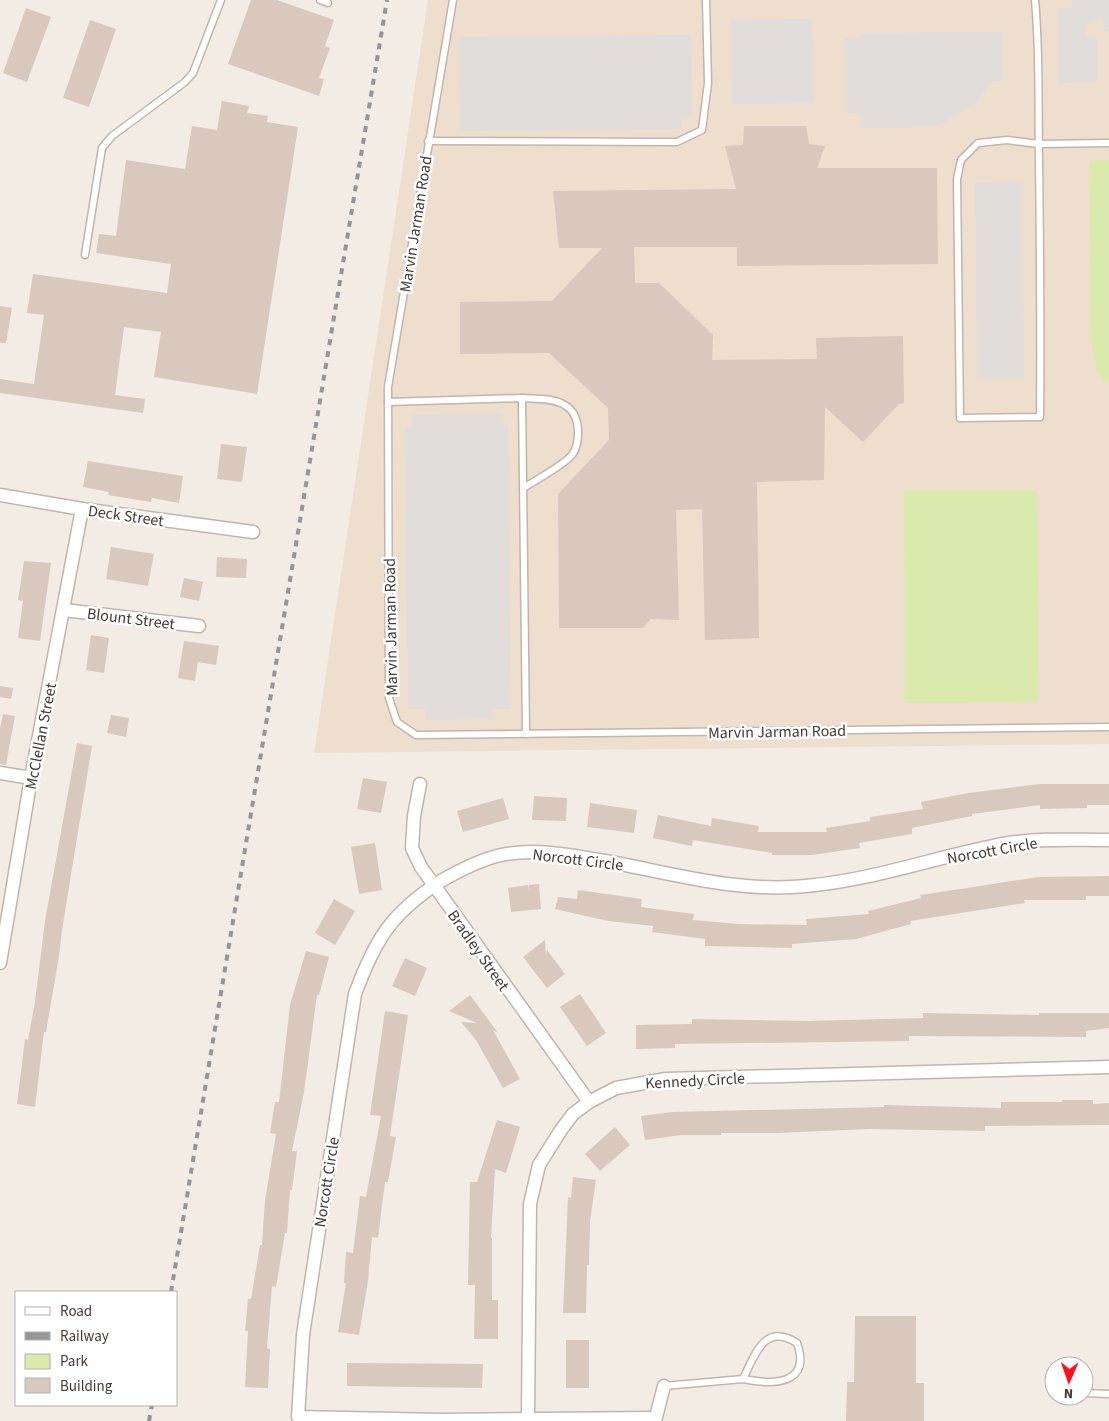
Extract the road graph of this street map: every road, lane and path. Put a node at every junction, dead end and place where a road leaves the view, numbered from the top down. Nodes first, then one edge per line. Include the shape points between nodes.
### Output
1 (221, 0) edge
2 (320, 0) edge
3 (452, 0) edge
4 (706, 0) edge
5 (1035, 0) edge
6 (328, 3) dead end
7 (428, 141) junction
8 (1109, 142) edge
9 (1039, 144) junction
10 (85, 255) dead end
11 (522, 398) junction
12 (388, 402) junction
13 (523, 488) junction
14 (0, 495) edge
15 (82, 509) junction
16 (253, 532) dead end
17 (64, 610) junction
18 (199, 626) dead end
19 (1109, 727) edge
20 (526, 734) junction
21 (0, 773) edge
22 (31, 778) junction
23 (420, 784) dead end
24 (1109, 840) edge
25 (433, 886) junction
26 (0, 963) edge
27 (1109, 1067) edge
28 (589, 1102) junction
29 (742, 1379) junction
30 (664, 1386) joint
31 (1094, 1393) edge
32 (1109, 1394) edge
33 (528, 1417) junction
34 (655, 1419) edge
35 (441, 1420) edge

1 - 10 lane via 192,73 185,82 112,136 102,148
2 - 6 lane
3 - 7 lane, Marvin Jarman Road
4 - 7 lane via 708,83 702,130 677,142
5 - 9 lane
7 - 12 lane, Marvin Jarman Road
8 - 9 lane
9 - 9 lane via 1007,140 978,143 961,160 957,179 960,418 1040,418
11 - 12 lane
11 - 13 lane
11 - 13 lane via 553,400 567,406 578,427 578,441 572,456
12 - 20 lane, Marvin Jarman Road via 389,698 397,722 416,735
13 - 20 lane
14 - 15 street, Deck Street
15 - 16 street, Deck Street
15 - 17 street, McClellan Street
17 - 18 street, Blount Street
17 - 22 street, McClellan Street
19 - 20 lane, Marvin Jarman Road
21 - 22 street
22 - 26 street, McClellan Street
23 - 25 street, Bradley Street via 412,848
24 - 25 street, Norcott Circle via 1010,843 846,880 764,887 725,884 569,855 524,852 501,855 463,868
25 - 28 street, Bradley Street
25 - 35 street, Norcott Circle via 392,920 369,955 355,994 303,1335 298,1418
27 - 28 street, Kennedy Circle via 666,1079 616,1088
28 - 33 street, Kennedy Circle via 561,1130 539,1165 530,1204
29 - 29 lane via 760,1344 769,1338 790,1338 797,1343 801,1362 795,1375 786,1380 766,1382
29 - 30 lane
30 - 34 street
31 - 32 lane
33 - 34 street
33 - 35 street

